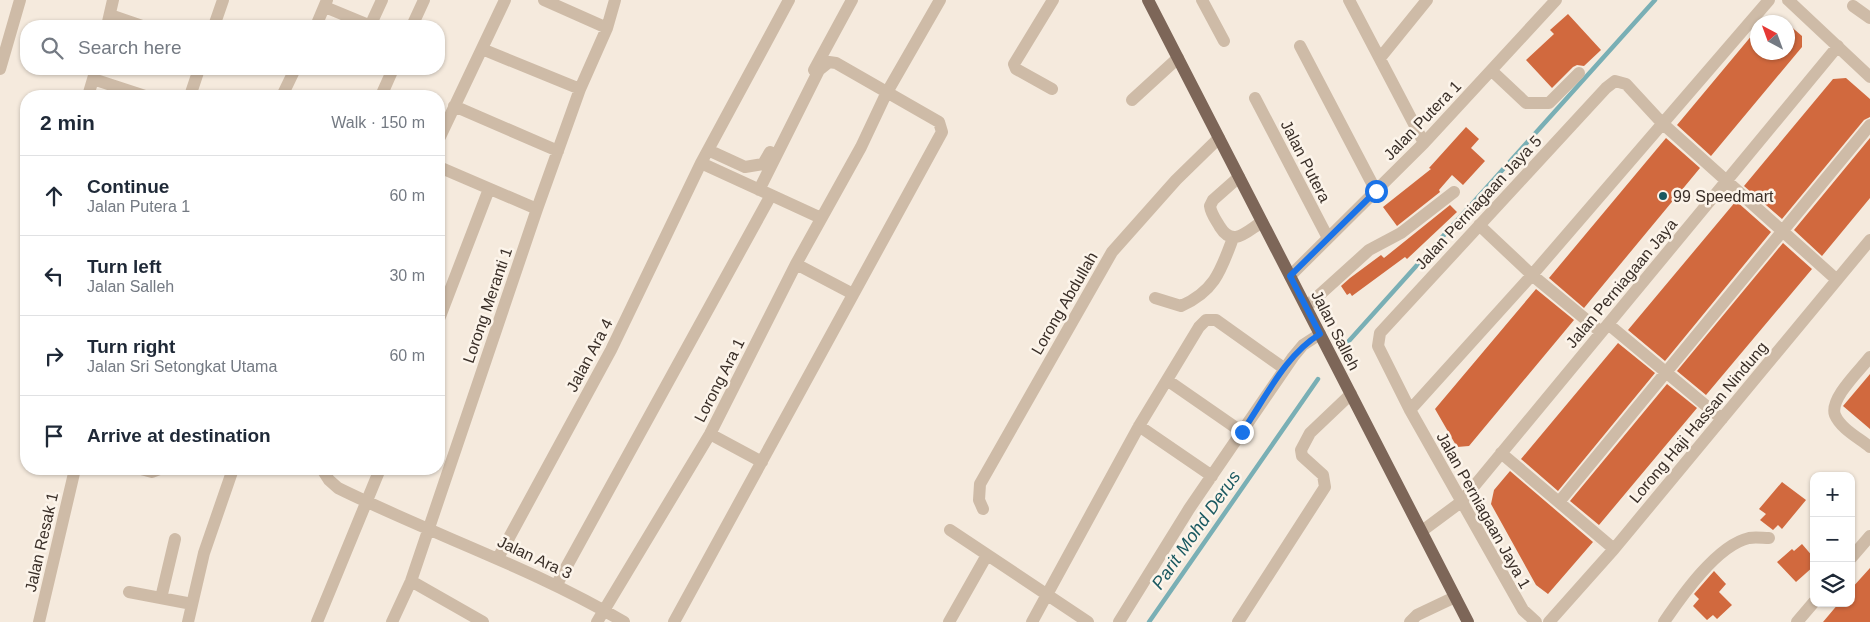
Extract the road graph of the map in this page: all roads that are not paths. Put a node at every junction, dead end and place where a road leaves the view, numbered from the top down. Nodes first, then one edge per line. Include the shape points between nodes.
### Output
1 (20, 0) edge
2 (113, 0) edge
3 (223, 0) edge
4 (382, 0) edge
5 (424, 0) edge
6 (506, 0) edge
7 (544, 0) edge
8 (615, 0) edge
9 (789, 0) edge
10 (940, 0) edge
11 (1053, 0) edge
12 (1202, 0) edge
13 (1350, 0) edge
14 (1428, 0) edge
15 (1556, 0) edge
16 (1769, 0) edge
17 (1788, 0) edge
18 (848, 1) edge
19 (1152, 3) edge
20 (326, 4) edge
21 (1853, 6) dead end
22 (1870, 18) edge
23 (108, 20) edge
24 (216, 20) edge
25 (319, 20) edge
26 (358, 20) edge
27 (373, 20) edge
28 (415, 20) edge
29 (607, 28) junction
30 (1224, 41) dead end
31 (1300, 46) dead end
32 (1838, 46) junction
33 (3, 47) edge
34 (482, 49) junction
35 (1178, 58) junction
36 (1380, 58) junction
37 (0, 69) edge
38 (1492, 71) junction
39 (1579, 73) dead end
40 (94, 75) edge
41 (96, 75) edge
42 (197, 75) edge
43 (293, 75) edge
44 (390, 75) edge
45 (1870, 77) edge
46 (580, 89) junction
47 (1052, 89) dead end
48 (90, 90) edge
49 (131, 90) edge
50 (192, 90) edge
51 (285, 90) edge
52 (384, 90) edge
53 (886, 94) junction
54 (1255, 98) dead end
55 (1132, 100) dead end
56 (454, 106) junction
57 (1662, 123) junction
58 (445, 125) edge
59 (1870, 125) edge
60 (1219, 138) junction
61 (1424, 143) junction
62 (558, 150) junction
63 (708, 150) junction
64 (701, 163) junction
65 (445, 170) edge
66 (1239, 177) junction
67 (1728, 180) junction
68 (489, 189) junction
69 (759, 190) junction
70 (1376, 191) junction
71 (1454, 192) dead end
72 (771, 195) junction
73 (537, 209) junction
74 (822, 218) junction
75 (1262, 222) junction
76 (1479, 225) junction
77 (1782, 232) junction
78 (1233, 238) junction
79 (1328, 238) junction
80 (1869, 243) edge
81 (796, 264) junction
82 (1532, 275) junction
83 (1290, 276) junction
84 (1837, 280) junction
85 (853, 294) junction
86 (1156, 298) dead end
87 (445, 303) edge
88 (1306, 307) junction
89 (1605, 328) junction
90 (1320, 334) junction
91 (1870, 357) edge
92 (1285, 369) junction
93 (1665, 373) junction
94 (1167, 380) junction
95 (1351, 394) junction
96 (1410, 410) junction
97 (1722, 419) junction
98 (1139, 426) junction
99 (1242, 432) junction
100 (710, 434) junction
101 (1870, 447) edge
102 (1502, 453) junction
103 (762, 462) junction
104 (74, 475) edge
105 (230, 475) edge
106 (326, 475) edge
107 (378, 475) edge
108 (1212, 476) junction
109 (367, 502) junction
110 (1461, 502) junction
111 (1559, 502) junction
112 (983, 509) dead end
113 (428, 530) junction
114 (950, 530) dead end
115 (1422, 531) junction
116 (1870, 536) edge
117 (1769, 538) dead end
118 (175, 539) dead end
119 (1614, 549) junction
120 (1855, 553) edge
121 (987, 555) junction
122 (498, 558) junction
123 (411, 581) junction
124 (557, 584) junction
125 (129, 592) dead end
126 (1047, 595) junction
127 (1455, 597) junction
128 (161, 598) junction
129 (192, 604) junction
130 (1810, 607) edge
131 (604, 610) junction
132 (39, 622) edge
133 (188, 622) edge
134 (317, 622) edge
135 (392, 622) edge
136 (483, 622) edge
137 (597, 622) edge
138 (624, 622) edge
139 (674, 622) edge
140 (949, 622) edge
141 (1032, 622) edge
142 (1088, 622) edge
143 (1119, 622) edge
144 (1238, 622) edge
145 (1410, 622) edge
146 (1468, 622) edge
147 (1536, 622) edge
148 (1549, 622) edge
149 (1664, 622) edge
150 (1797, 622) edge

1 - 33 street
2 - 23 street
3 - 24 street
4 - 27 street
5 - 28 street
6 - 34 street
7 - 29 street
8 - 29 street, Lorong Meranti 1
9 - 63 street, Jalan Ara 4
10 - 53 street, Lorong Ara 1
11 - 47 street via 1014,64 1016,69
12 - 30 street
13 - 36 street
14 - 36 street
15 - 38 street, Jalan Putera 1
16 - 57 street
17 - 32 street
18 - 63 street via 764,164 746,167
19 - 35 main road, Jalan Salleh
20 - 25 street
20 - 26 street
21 - 22 street
29 - 46 street, Lorong Meranti 1
31 - 70 street
32 - 45 street
32 - 67 street, Jalan Perniagaan Jaya
33 - 37 street
34 - 46 street
34 - 56 street
35 - 55 street
35 - 60 main road, Jalan Salleh
36 - 61 street
38 - 39 street via 1526,103 1549,102
38 - 61 street, Jalan Putera 1
40 - 48 street
41 - 49 street
42 - 50 street
43 - 51 street
44 - 52 street
46 - 62 street, Lorong Meranti 1
53 - 69 street via 836,64 824,64
53 - 74 street, Lorong Ara 1
53 - 85 street via 939,122 942,132
54 - 79 street, Jalan Putera
56 - 58 street
56 - 62 street
57 - 67 street
57 - 76 street, Jalan Perniagaan Jaya 5 via 1626,84 1615,81
57 - 82 street
59 - 77 street
60 - 66 main road, Jalan Salleh
60 - 112 street, Lorong Abdullah via 1176,180 1112,252 980,484 979,500
61 - 70 street, Jalan Putera 1
62 - 73 street, Lorong Meranti 1
63 - 64 street, Jalan Ara 4
64 - 69 street
64 - 122 street, Jalan Ara 4 via 611,350
65 - 68 street
66 - 75 main road, Jalan Salleh
66 - 78 street via 1210,206 1224,234
67 - 77 street
67 - 89 street, Jalan Perniagaan Jaya
68 - 73 street
68 - 87 street
69 - 72 street
70 - 79 street, Jalan Putera 1
71 - 88 street via 1401,233 1369,250
72 - 74 street
72 - 124 street
73 - 113 street, Lorong Meranti 1
74 - 81 street, Lorong Ara 1
75 - 78 street
75 - 83 main road, Jalan Salleh
76 - 82 street
76 - 96 street, Jalan Perniagaan Jaya 5 via 1380,333 1378,346
77 - 84 street
77 - 93 street
78 - 86 street via 1222,268 1205,292 1181,306
79 - 83 street, Jalan Putera 1
80 - 84 street, Lorong Haji Hassan Nindung
81 - 85 street
81 - 100 street, Lorong Ara 1
82 - 89 street
82 - 96 street
83 - 88 main road, Jalan Salleh
84 - 97 street, Lorong Haji Hassan Nindung
85 - 103 street
88 - 90 main road, Jalan Salleh
89 - 93 street
89 - 102 street, Jalan Perniagaan Jaya
90 - 92 street via 1303,345
90 - 95 main road, Jalan Salleh
91 - 101 street via 1834,404 1835,415 1843,426
92 - 94 street via 1216,320 1206,320
92 - 99 street
93 - 97 street
93 - 111 street
94 - 98 street
94 - 99 street
95 - 115 main road, Jalan Salleh
95 - 144 street via 1304,441 1302,456 1323,475 1325,487
96 - 110 street, Jalan Perniagaan Jaya 1
97 - 119 street, Lorong Haji Hassan Nindung
98 - 108 street
98 - 126 street
99 - 108 street
100 - 103 street
100 - 131 street, Lorong Ara 1
102 - 110 street, Jalan Perniagaan Jaya
102 - 111 street
103 - 139 street
104 - 132 street, Jalan Resak 1
105 - 129 street via 204,553
106 - 109 street, Jalan Ara 3 via 338,488
107 - 109 street
108 - 143 street
109 - 113 street, Jalan Ara 3
109 - 134 street
110 - 115 street, Jalan Perniagaan Jaya
110 - 147 street, Jalan Perniagaan Jaya 1 via 1523,610
111 - 119 street
113 - 122 street, Jalan Ara 3
113 - 123 street, Lorong Meranti 1
114 - 121 street
115 - 127 main road, Jalan Salleh
116 - 120 street
117 - 149 street via 1749,538 1734,545 1690,584
118 - 128 street
119 - 148 street, Lorong Haji Hassan Nindung
121 - 126 street
121 - 140 street
122 - 124 street, Jalan Ara 3
123 - 135 street, Lorong Meranti 1
123 - 136 street
124 - 131 street, Jalan Ara 3
125 - 128 street
126 - 141 street
126 - 142 street
127 - 145 street via 1416,615
127 - 146 main road, Jalan Salleh
128 - 129 street
129 - 133 street
130 - 150 street
131 - 137 street, Lorong Ara 1
131 - 138 street, Jalan Ara 3

